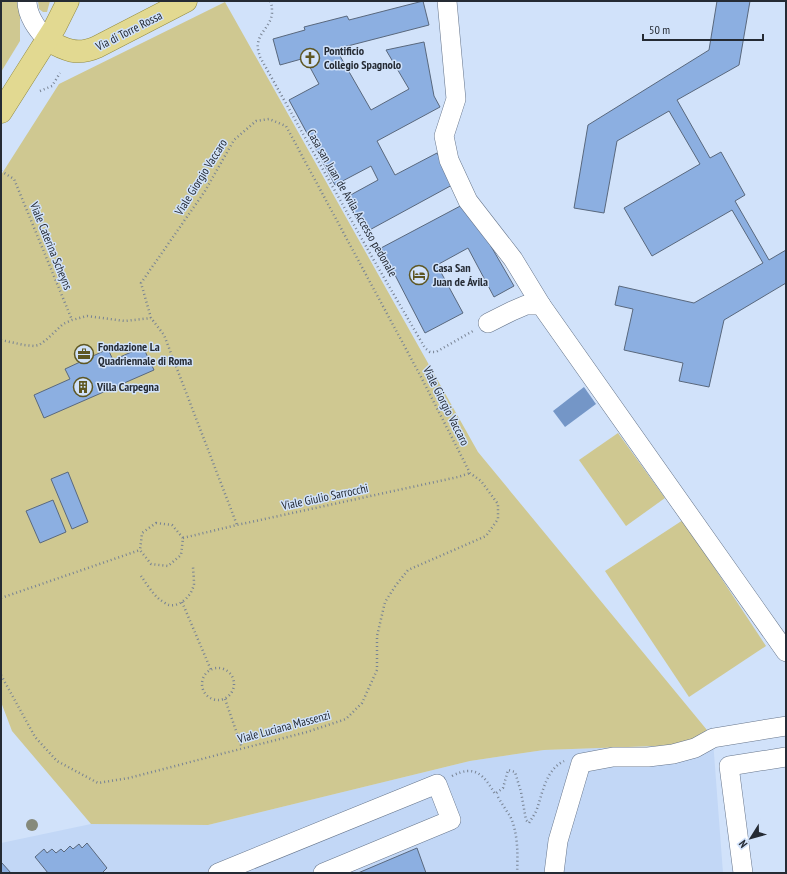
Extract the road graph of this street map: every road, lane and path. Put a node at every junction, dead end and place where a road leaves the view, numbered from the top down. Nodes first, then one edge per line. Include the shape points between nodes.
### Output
1 (27, 1) edge
2 (68, 1) edge
3 (186, 1) edge
4 (270, 1) edge
5 (447, 1) edge
6 (47, 40) junction
7 (60, 73) dead end
8 (40, 91) dead end
9 (1, 112) edge
10 (1, 170) edge
11 (541, 304) junction
12 (151, 318) junction
13 (72, 320) junction
14 (488, 324) joint
15 (1, 340) edge
16 (470, 473) junction
17 (237, 525) junction
18 (183, 538) junction
19 (140, 550) junction
20 (193, 565) dead end
21 (141, 576) dead end
22 (1, 598) edge
23 (182, 602) junction
24 (786, 652) edge
25 (212, 670) junction
26 (1, 675) edge
27 (225, 699) junction
28 (786, 726) edge
29 (242, 748) junction
30 (786, 757) edge
31 (581, 763) junction
32 (437, 784) junction
33 (498, 797) dead end
34 (218, 873) edge
35 (323, 873) edge
36 (517, 873) edge
37 (554, 873) edge
38 (743, 873) edge

1 - 6 lane via 32,19
2 - 6 main road
3 - 6 main road, Via di Torre Rossa via 88,51 66,49
4 - 14 path, Casa san Juan de Avila. Accesso pedonale via 271,19 258,45 260,57 425,348 430,352 436,352
5 - 11 lane via 456,99 444,136 449,160 468,201 513,258
6 - 9 main road
7 - 8 path via 52,86
10 - 13 path, Viale Caterina Scheyns via 14,180
11 - 14 lane via 526,305
11 - 24 lane
12 - 13 path via 125,321 87,316
12 - 16 path, Viale Giorgio Vaccaro via 141,283 205,191 234,140 256,121 270,118 286,126
12 - 17 path, Viale Giorgio Vaccaro via 164,335
13 - 15 path via 63,324 38,345
16 - 17 path, Viale Giulio Sarrocchi
16 - 29 path, Viale Luciana Massenzi via 481,481 498,504 498,519 486,536 408,570 396,585 386,602 377,636 377,670 362,703 346,719 307,732
17 - 18 path, Viale Giulio Sarrocchi
18 - 19 path via 172,525 156,523 142,534
18 - 19 path via 181,555 168,566 151,564
19 - 22 path
20 - 23 path via 194,585
21 - 23 path via 157,598 170,605
23 - 25 path
25 - 27 path via 207,672 202,681 204,691 215,700
25 - 27 path via 222,668 232,675 233,691
26 - 29 path, Viale Luciana Massenzi via 39,742 57,761 98,783 129,778
27 - 29 path
28 - 31 lane via 713,738 695,748 673,754 613,757
30 - 38 lane via 729,766
31 - 32 path via 568,759 550,771 529,823 526,820 515,772 508,770 503,788 495,794 479,773 467,770
31 - 37 lane via 558,841
32 - 34 lane
32 - 35 lane via 451,820
33 - 36 path via 515,831

